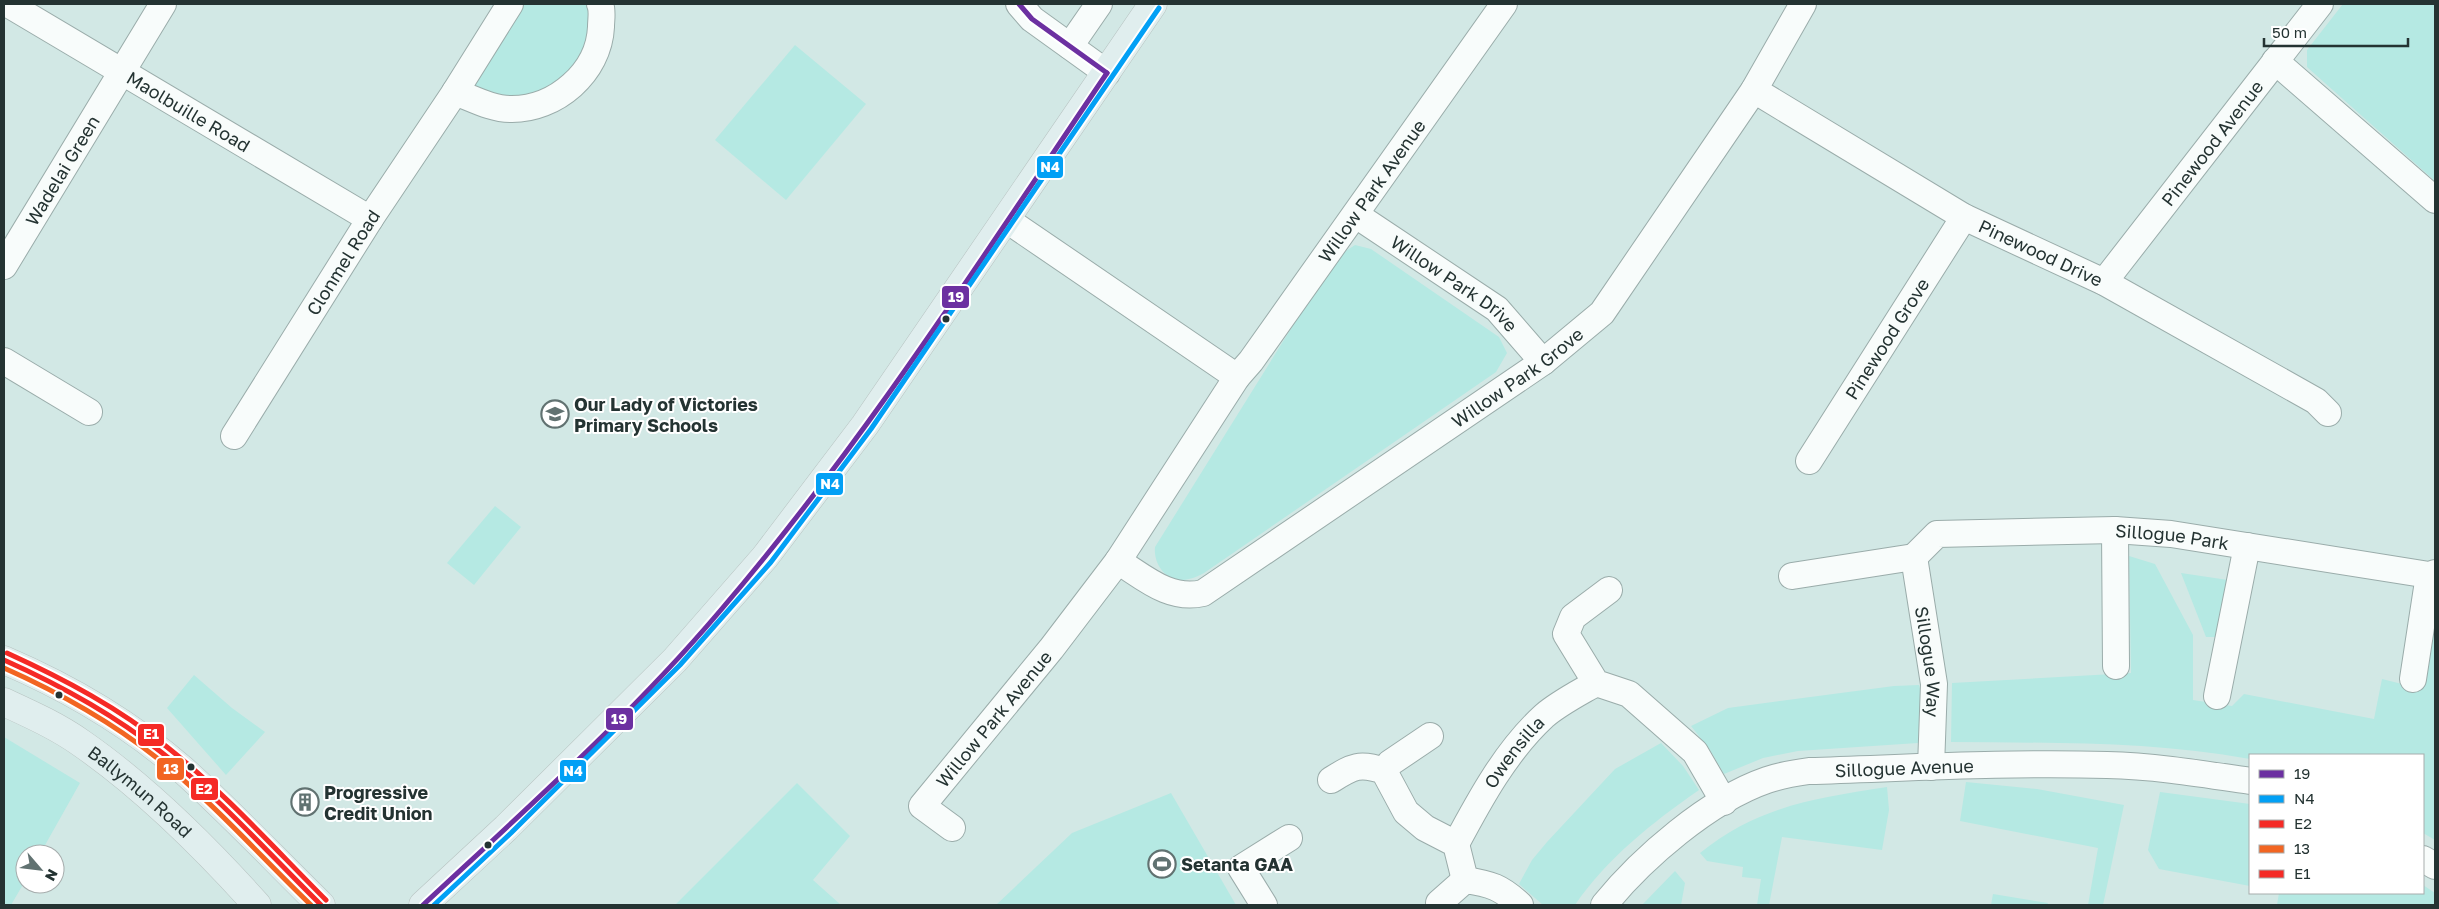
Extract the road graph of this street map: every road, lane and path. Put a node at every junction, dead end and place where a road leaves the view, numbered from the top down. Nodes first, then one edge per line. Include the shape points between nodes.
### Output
1 (8, 4) edge
2 (163, 4) edge
3 (510, 4) edge
4 (600, 4) edge
5 (1019, 4) edge
6 (1099, 4) edge
7 (1153, 4) edge
8 (1504, 4) edge
9 (1803, 4) edge
10 (2320, 4) edge
11 (1070, 46) junction
12 (2275, 61) junction
13 (121, 72) junction
14 (1107, 73) junction
15 (1754, 90) junction
16 (455, 92) junction
17 (2435, 200) edge
18 (1356, 215) junction
19 (1964, 217) junction
20 (370, 219) junction
21 (1007, 220) junction
22 (4, 266) edge
23 (2104, 282) junction
24 (4, 361) edge
25 (1543, 362) junction
26 (1237, 377) junction
27 (90, 412) dead end
28 (2328, 413) dead end
29 (234, 436) dead end
30 (1809, 461) dead end
31 (2115, 530) junction
32 (2248, 546) junction
33 (1914, 557) junction
34 (1118, 562) junction
35 (2432, 574) edge
36 (1792, 576) dead end
37 (1609, 590) dead end
38 (4, 660) edge
39 (2116, 666) dead end
40 (2413, 680) dead end
41 (1596, 683) junction
42 (2217, 696) dead end
43 (4, 702) edge
44 (1430, 736) dead end
45 (1931, 767) junction
46 (1384, 771) junction
47 (1331, 780) dead end
48 (2249, 780) edge
49 (1724, 802) junction
50 (952, 828) dead end
51 (1289, 838) dead end
52 (1456, 844) junction
53 (2424, 860) edge
54 (2435, 866) edge
55 (1465, 880) junction
56 (1439, 903) dead end
57 (257, 905) edge
58 (320, 905) edge
59 (422, 905) edge
60 (1264, 905) edge
61 (1520, 905) edge
62 (1604, 905) edge

1 - 13 street, Maolbuille Road
2 - 13 street, Wadelai Green
3 - 16 street, Clonmel Road
4 - 16 street via 601,38 593,61 577,82 560,94 540,104 511,110
5 - 11 street via 1032,19
6 - 11 street
7 - 14 main road
8 - 18 street, Willow Park Avenue
9 - 15 street, Willow Park Grove
10 - 12 street, Pinewood Avenue
11 - 14 street
12 - 17 street
12 - 23 street, Pinewood Avenue
13 - 20 street, Maolbuille Road
13 - 22 street, Wadelai Green
14 - 21 main road
15 - 19 street, Pinewood Drive
15 - 25 street, Willow Park Grove via 1602,313
16 - 20 street, Clonmel Road
18 - 25 street, Willow Park Drive via 1498,309
18 - 26 street, Willow Park Avenue
19 - 23 street, Pinewood Drive
19 - 30 street, Pinewood Grove
20 - 29 street, Clonmel Road
21 - 26 street
21 - 59 main road via 865,425 724,606 618,718
23 - 28 street, Pinewood Drive via 2316,400
24 - 27 street
25 - 34 street, Willow Park Grove via 1203,592 1190,596 1167,592
26 - 34 street, Willow Park Avenue
31 - 32 street, Sillogue Park via 2171,534
31 - 33 street, Sillogue Park via 1938,534
31 - 39 street
32 - 35 street, Sillogue Park
32 - 42 street
33 - 36 street
33 - 45 street, Sillogue Way via 1934,684
34 - 50 street, Willow Park Avenue via 922,806
35 - 40 street
37 - 41 street via 1573,617 1566,634
38 - 58 main road via 84,701 132,731 175,764
41 - 49 street via 1629,694 1695,752
41 - 52 street, Owensilla via 1546,715 1519,742 1497,772
43 - 57 main road, Ballymun Road via 42,719 104,760 209,852
44 - 46 street via 1390,763
45 - 48 street, Sillogue Avenue via 2108,765
45 - 49 street, Sillogue Avenue via 1808,771 1766,780
46 - 47 street via 1368,765 1353,767
46 - 52 street via 1406,812 1425,828
49 - 62 street, Sillogue Avenue via 1639,866
51 - 60 street via 1241,868
52 - 55 street
53 - 54 street
55 - 56 street
55 - 61 street via 1493,884

